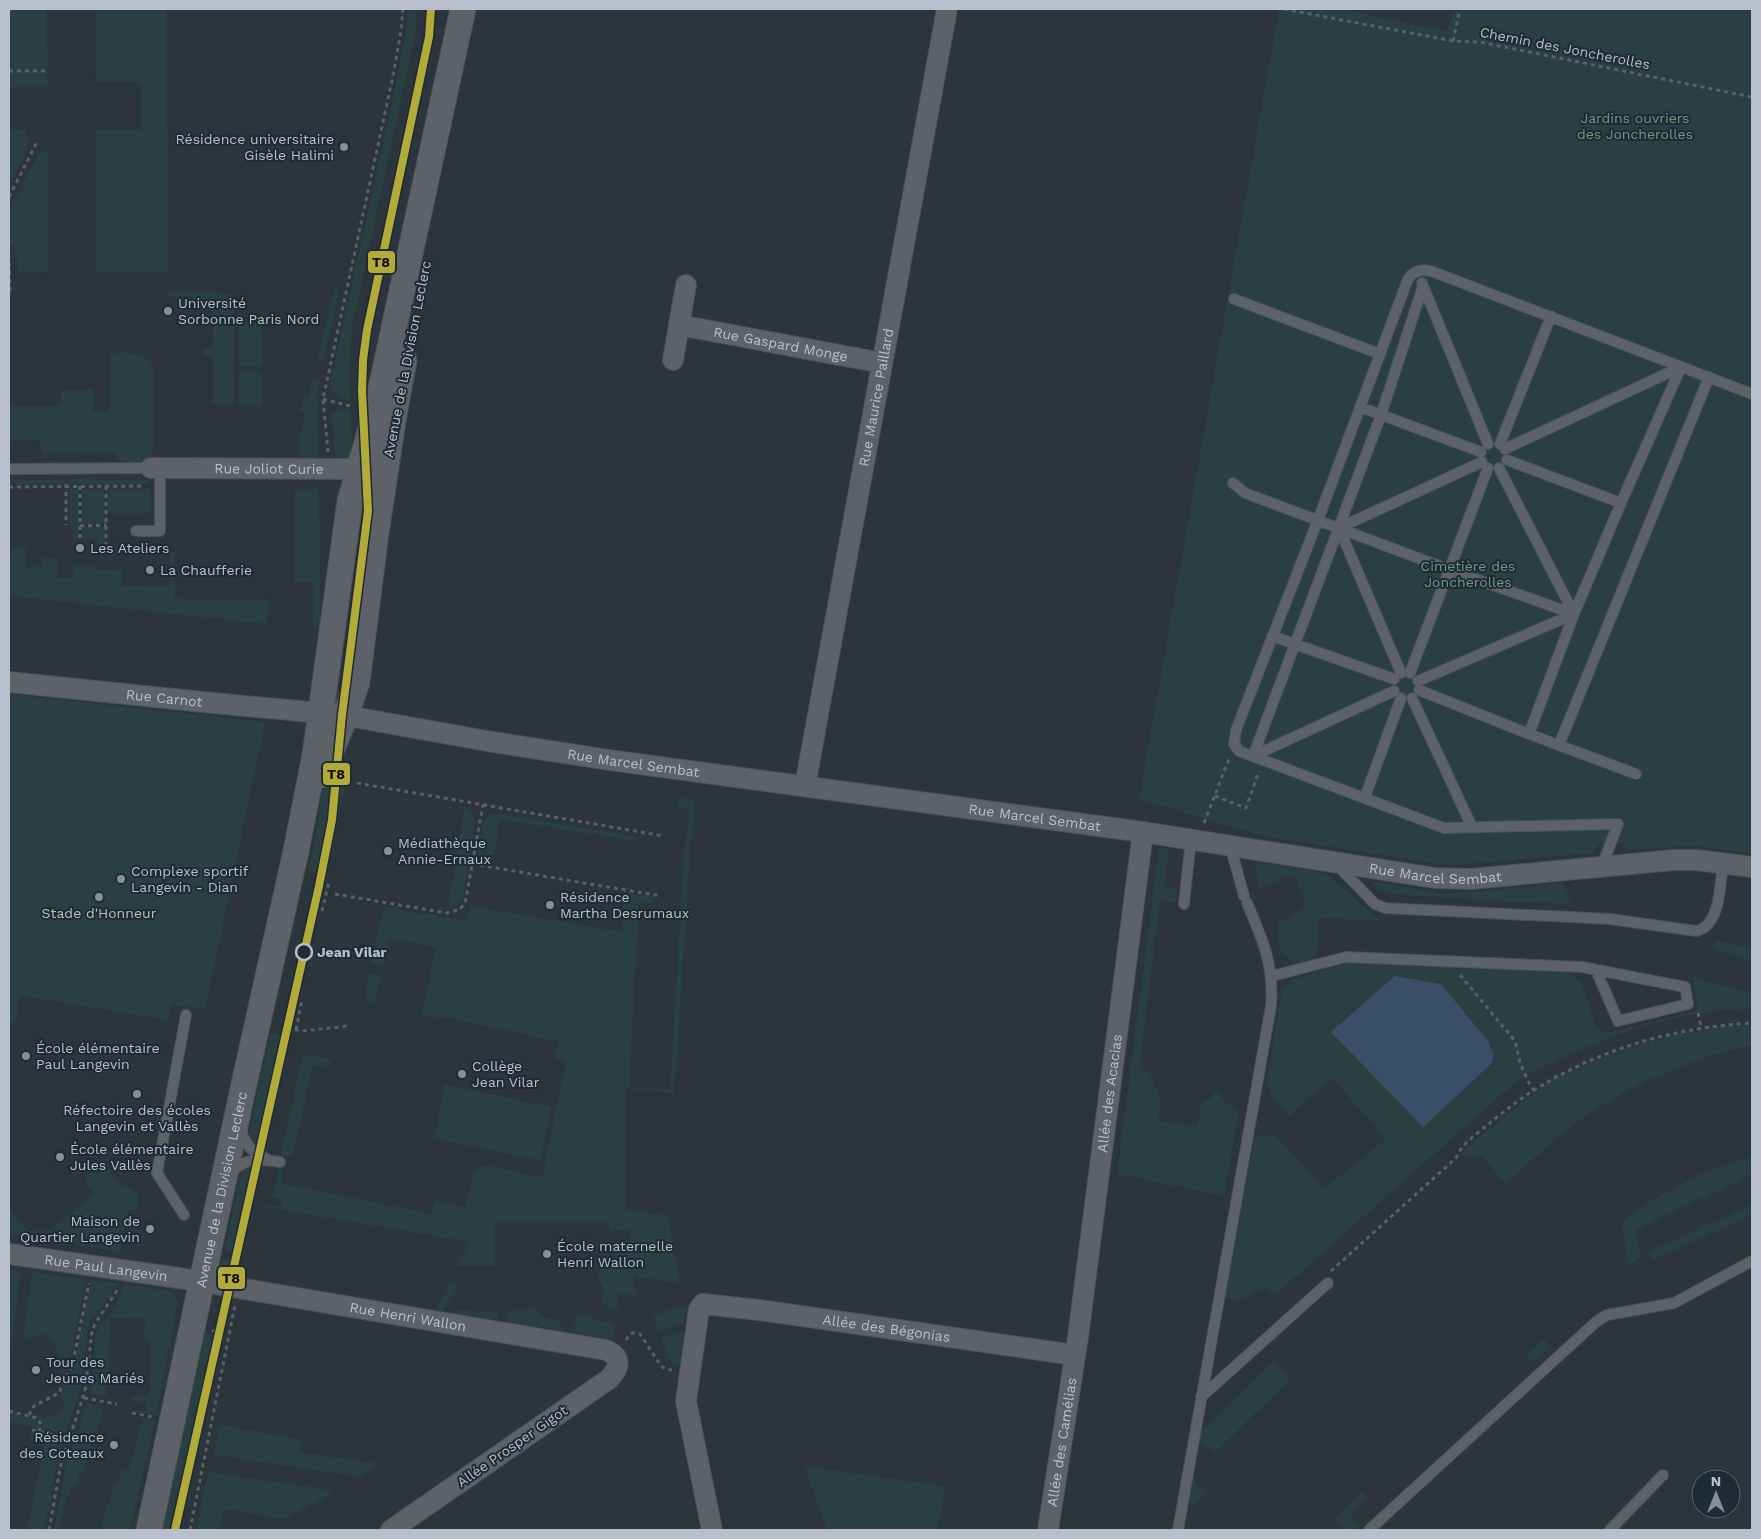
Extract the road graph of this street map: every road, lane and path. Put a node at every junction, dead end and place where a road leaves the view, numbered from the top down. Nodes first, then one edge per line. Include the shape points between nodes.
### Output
1 (402, 9) edge
2 (463, 9) edge
3 (480, 9) edge
4 (947, 9) edge
5 (1284, 9) edge
6 (1460, 9) edge
7 (1453, 42) junction
8 (9, 71) edge
9 (47, 72) dead end
10 (1752, 97) edge
11 (38, 140) dead end
12 (9, 197) edge
13 (9, 255) edge
14 (1418, 271) junction
15 (686, 285) dead end
16 (1423, 286) junction
17 (10, 292) edge
18 (1234, 299) dead end
19 (1551, 316) junction
20 (678, 325) junction
21 (1380, 354) junction
22 (673, 360) dead end
23 (882, 363) junction
24 (1681, 367) junction
25 (1709, 377) junction
26 (1752, 394) edge
27 (323, 398) junction
28 (354, 407) dead end
29 (1360, 407) junction
30 (1381, 415) junction
31 (1488, 444) junction
32 (1502, 446) junction
33 (1507, 460) junction
34 (1484, 461) junction
35 (66, 468) junction
36 (1500, 468) junction
37 (9, 469) edge
38 (330, 469) junction
39 (359, 470) junction
40 (386, 473) junction
41 (157, 474) junction
42 (1233, 482) dead end
43 (66, 486) junction
44 (80, 486) junction
45 (106, 486) junction
46 (9, 487) edge
47 (1621, 503) junction
48 (1318, 520) junction
49 (66, 526) dead end
50 (80, 526) junction
51 (106, 526) junction
52 (1339, 528) junction
53 (136, 530) dead end
54 (80, 539) dead end
55 (106, 544) dead end
56 (1450, 570) junction
57 (1574, 614) junction
58 (1272, 636) junction
59 (1296, 645) junction
60 (1402, 675) junction
61 (9, 682) edge
62 (1409, 691) junction
63 (320, 713) junction
64 (346, 715) junction
65 (1529, 734) junction
66 (1234, 744) junction
67 (1558, 745) junction
68 (1253, 756) junction
69 (1264, 759) junction
70 (1636, 774) dead end
71 (357, 783) dead end
72 (805, 786) junction
73 (1215, 796) junction
74 (1365, 797) junction
75 (482, 804) junction
76 (1472, 827) junction
77 (1143, 832) junction
78 (664, 836) dead end
79 (1194, 839) junction
80 (1230, 845) junction
81 (296, 851) junction
82 (1335, 862) junction
83 (1723, 863) junction
84 (472, 864) junction
85 (1602, 866) junction
86 (1752, 867) edge
87 (329, 882) dead end
88 (335, 894) dead end
89 (661, 896) dead end
90 (1184, 904) dead end
91 (322, 911) dead end
92 (1449, 962) junction
93 (1596, 970) junction
94 (1272, 976) junction
95 (302, 999) dead end
96 (186, 1015) dead end
97 (1752, 1023) edge
98 (347, 1026) dead end
99 (287, 1028) dead end
100 (296, 1030) junction
101 (244, 1084) junction
102 (1534, 1091) junction
103 (184, 1215) dead end
104 (216, 1216) junction
105 (9, 1254) edge
106 (1752, 1260) edge
107 (93, 1265) junction
108 (124, 1270) junction
109 (201, 1282) junction
110 (1328, 1283) joint
111 (245, 1290) junction
112 (618, 1350) junction
113 (1075, 1354) junction
114 (681, 1370) dead end
115 (1201, 1397) junction
116 (84, 1398) junction
117 (117, 1404) dead end
118 (9, 1410) edge
119 (132, 1413) dead end
120 (29, 1415) junction
121 (155, 1417) dead end
122 (32, 1430) dead end
123 (40, 1431) junction
124 (69, 1437) junction
125 (1663, 1475) dead end
126 (49, 1530) edge
127 (149, 1530) edge
128 (190, 1530) edge
129 (391, 1530) edge
130 (712, 1530) edge
131 (1048, 1530) edge
132 (1178, 1530) edge
133 (1369, 1530) edge
134 (1610, 1530) edge

1 - 27 path via 393,76
2 - 39 street, Avenue de la Division Leclerc via 376,411
3 - 40 street, Avenue de la Division Leclerc via 401,372
4 - 23 street, Rue Maurice Paillard
5 - 7 path, Chemin des Joncherolles
6 - 7 path
7 - 10 path, Chemin des Joncherolles via 1480,42
8 - 9 path
11 - 12 path
13 - 17 path
14 - 16 lane
14 - 19 lane via 1430,271
14 - 21 lane via 1408,279
15 - 20 street
16 - 30 lane
16 - 31 lane
18 - 21 lane
19 - 24 lane
19 - 32 lane
20 - 22 street
20 - 23 street, Rue Gaspard Monge
21 - 29 lane
23 - 72 street, Rue Maurice Paillard
24 - 25 lane
24 - 32 lane
24 - 47 lane
25 - 26 lane
25 - 67 lane
27 - 28 path
27 - 38 path
29 - 30 lane
29 - 48 lane
30 - 34 lane
30 - 52 lane
31 - 32 lane
31 - 34 lane via 1484,447
32 - 33 lane
33 - 36 lane
33 - 47 lane
34 - 36 lane
34 - 52 lane
34 - 56 lane
35 - 37 lane
35 - 41 lane
35 - 43 path
36 - 57 lane
38 - 39 street, Rue Joliot Curie
38 - 41 street, Rue Joliot Curie
39 - 40 street, Rue Joliot Curie
39 - 63 street, Avenue de la Division Leclerc via 350,500
40 - 64 street, Avenue de la Division Leclerc via 357,682
41 - 45 path
41 - 53 lane via 160,530
42 - 48 lane via 1245,493
43 - 44 path
43 - 46 path
43 - 49 path
44 - 45 path
44 - 50 path
45 - 51 path
47 - 57 lane
48 - 52 lane
48 - 58 lane
50 - 51 path
50 - 54 path
51 - 55 path
52 - 56 lane
52 - 59 lane
52 - 60 lane
56 - 57 lane
56 - 60 lane
57 - 62 lane
57 - 65 lane
58 - 59 lane
58 - 66 lane via 1236,730
59 - 60 lane
59 - 68 lane
60 - 62 lane via 1415,676
60 - 62 lane via 1392,685
61 - 63 street, Rue Carnot
62 - 65 lane
62 - 68 lane
62 - 74 lane
62 - 76 lane
63 - 64 street, Rue Marcel Sembat
63 - 81 street, Avenue de la Division Leclerc
64 - 72 street, Rue Marcel Sembat via 609,760
64 - 81 street, Avenue de la Division Leclerc via 314,794
65 - 67 lane
66 - 68 lane
66 - 73 path
67 - 70 lane
68 - 69 lane
69 - 73 path via 1246,808
69 - 74 lane
71 - 75 path
72 - 77 street, Rue Marcel Sembat
73 - 79 path
74 - 76 lane via 1444,828
75 - 78 path
75 - 84 path
76 - 85 lane via 1618,824
77 - 79 street, Rue Marcel Sembat
77 - 113 street, Allée des Acacias
79 - 80 street, Rue Marcel Sembat
79 - 90 lane
80 - 82 street, Rue Marcel Sembat
80 - 94 lane
81 - 101 street, Avenue de la Division Leclerc
82 - 83 lane via 1375,904 1385,908 1625,920 1689,931 1701,930 1714,918
82 - 85 street, Rue Marcel Sembat via 1454,879
83 - 85 street, Rue Marcel Sembat via 1674,860
83 - 86 street, Rue Marcel Sembat
84 - 88 path via 464,904 453,912
84 - 89 path
87 - 91 path
92 - 93 lane
92 - 94 lane via 1346,957
92 - 102 path via 1516,1041 1520,1063
93 - 93 lane via 1685,987 1688,1004 1618,1021
94 - 115 lane via 1271,1006
95 - 100 path
96 - 103 lane via 157,1173
97 - 102 path via 1701,1028 1638,1042 1568,1071
98 - 100 path
99 - 100 path
101 - 104 street, Avenue de la Division Leclerc
101 - 104 lane via 246,1094 241,1122 244,1140 258,1155 275,1161 248,1161 232,1172 222,1208
102 - 110 path via 1466,1144 1456,1158 1330,1272
104 - 109 street, Avenue de la Division Leclerc
105 - 107 street, Rue Paul Langevin
106 - 133 lane via 1674,1303 1607,1315 1596,1321
107 - 108 street, Rue Paul Langevin
107 - 120 path via 70,1370 59,1393 34,1406
108 - 109 street, Rue Paul Langevin
108 - 116 path via 120,1286 94,1324
109 - 111 street, Rue Henri Wallon
109 - 127 street, Avenue de la Division Leclerc
110 - 115 lane
111 - 112 street, Rue Henri Wallon
111 - 128 path via 235,1306
112 - 114 path via 630,1334 640,1334 661,1366
112 - 129 street, Allée Prosper Gigot via 617,1369 609,1379
113 - 130 street, Allée des Bégonias via 705,1303 700,1306 686,1401
113 - 131 street, Allée des Camélias
115 - 132 lane
116 - 117 path
116 - 124 path
118 - 120 path
119 - 121 path
120 - 123 path via 40,1422
122 - 123 path
123 - 124 path
124 - 126 path
125 - 134 lane

